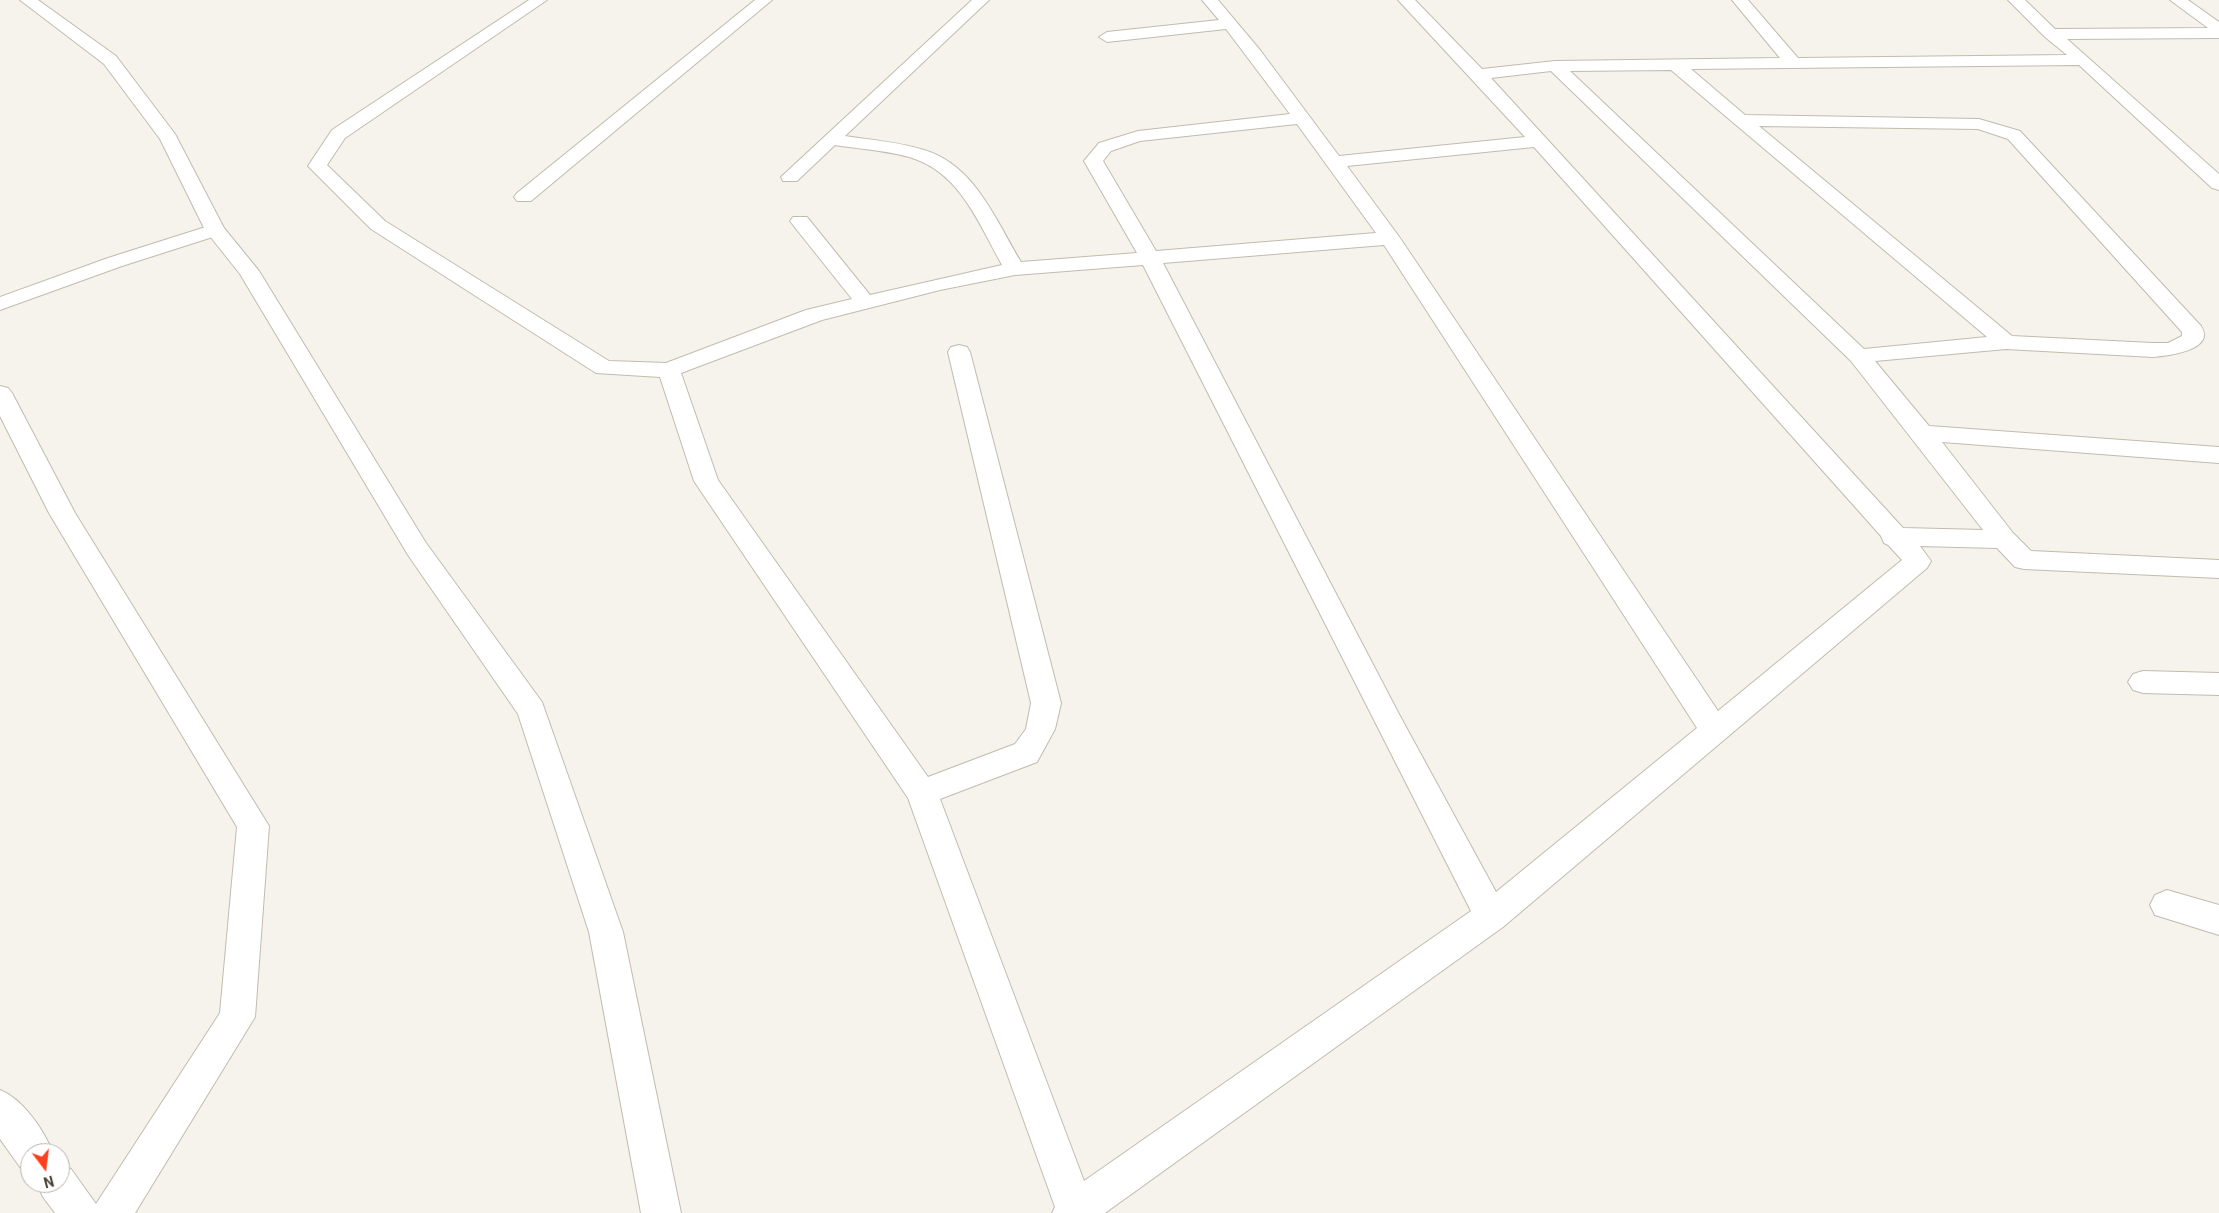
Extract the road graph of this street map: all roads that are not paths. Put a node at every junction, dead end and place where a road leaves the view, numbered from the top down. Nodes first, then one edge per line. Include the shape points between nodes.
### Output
1 (28, 0) edge
2 (539, 0) edge
3 (764, 0) edge
4 (981, 0) edge
5 (1210, 0) edge
6 (1406, 0) edge
7 (1740, 0) edge
8 (2016, 0) edge
9 (2178, 0) edge
10 (1230, 24) junction
11 (2219, 31) edge
12 (2050, 34) junction
13 (1107, 37) dead end
14 (2083, 60) junction
15 (1793, 62) junction
16 (1673, 64) junction
17 (1555, 66) junction
18 (1478, 74) junction
19 (1302, 118) junction
20 (1742, 120) junction
21 (834, 139) junction
22 (1538, 141) junction
23 (1334, 162) junction
24 (790, 177) dead end
25 (2219, 184) edge
26 (524, 197) dead end
27 (800, 221) dead end
28 (214, 230) junction
29 (1390, 238) junction
30 (1150, 258) junction
31 (1015, 270) junction
32 (865, 302) junction
33 (0, 304) edge
34 (2006, 342) junction
35 (959, 352) dead end
36 (1859, 356) junction
37 (669, 370) junction
38 (0, 393) edge
39 (1922, 433) junction
40 (2219, 455) edge
41 (1893, 537) junction
42 (2004, 539) junction
43 (2219, 569) edge
44 (2143, 682) dead end
45 (2219, 684) edge
46 (1716, 731) junction
47 (922, 793) junction
48 (2167, 905) dead end
49 (1491, 916) junction
50 (2219, 920) edge
51 (0, 1108) edge
52 (26, 1143) edge
53 (65, 1193) edge
54 (1074, 1212) edge
55 (80, 1213) edge
56 (112, 1213) edge
57 (660, 1213) edge

1 - 28 street via 110,60 169,138
2 - 37 street via 338,134 317,166 378,225 604,368
3 - 26 street
4 - 21 street
5 - 10 street
6 - 18 street
7 - 15 street
8 - 12 street
9 - 11 street
10 - 13 street
10 - 19 street
11 - 12 street
12 - 14 street
14 - 15 street
14 - 25 street
15 - 16 street
16 - 17 street
16 - 20 street
17 - 18 street
17 - 36 street
18 - 22 street
19 - 23 street
19 - 30 street via 1138,136 1106,147 1093,161
20 - 34 street
20 - 34 street via 1979,124 2014,135 2193,330 2193,339 2172,349
21 - 24 street
21 - 31 street via 920,154 953,172 968,189
22 - 23 street
22 - 41 street
23 - 29 street
27 - 32 street
28 - 33 street
28 - 57 street via 249,271 417,549 532,710 606,932
29 - 30 street
29 - 46 street
30 - 31 street
30 - 49 street
31 - 32 street
32 - 37 street via 814,315
34 - 36 street
35 - 47 street via 1046,703 1044,726 1026,753
36 - 39 street
37 - 47 street via 706,481
38 - 56 street via 62,513 253,826 237,1016
39 - 40 street
39 - 42 street
41 - 42 street
41 - 46 street via 1918,562
42 - 43 street via 2024,560
44 - 45 street
46 - 49 street
47 - 54 street
48 - 50 street
49 - 54 street
51 - 52 street
53 - 55 street

